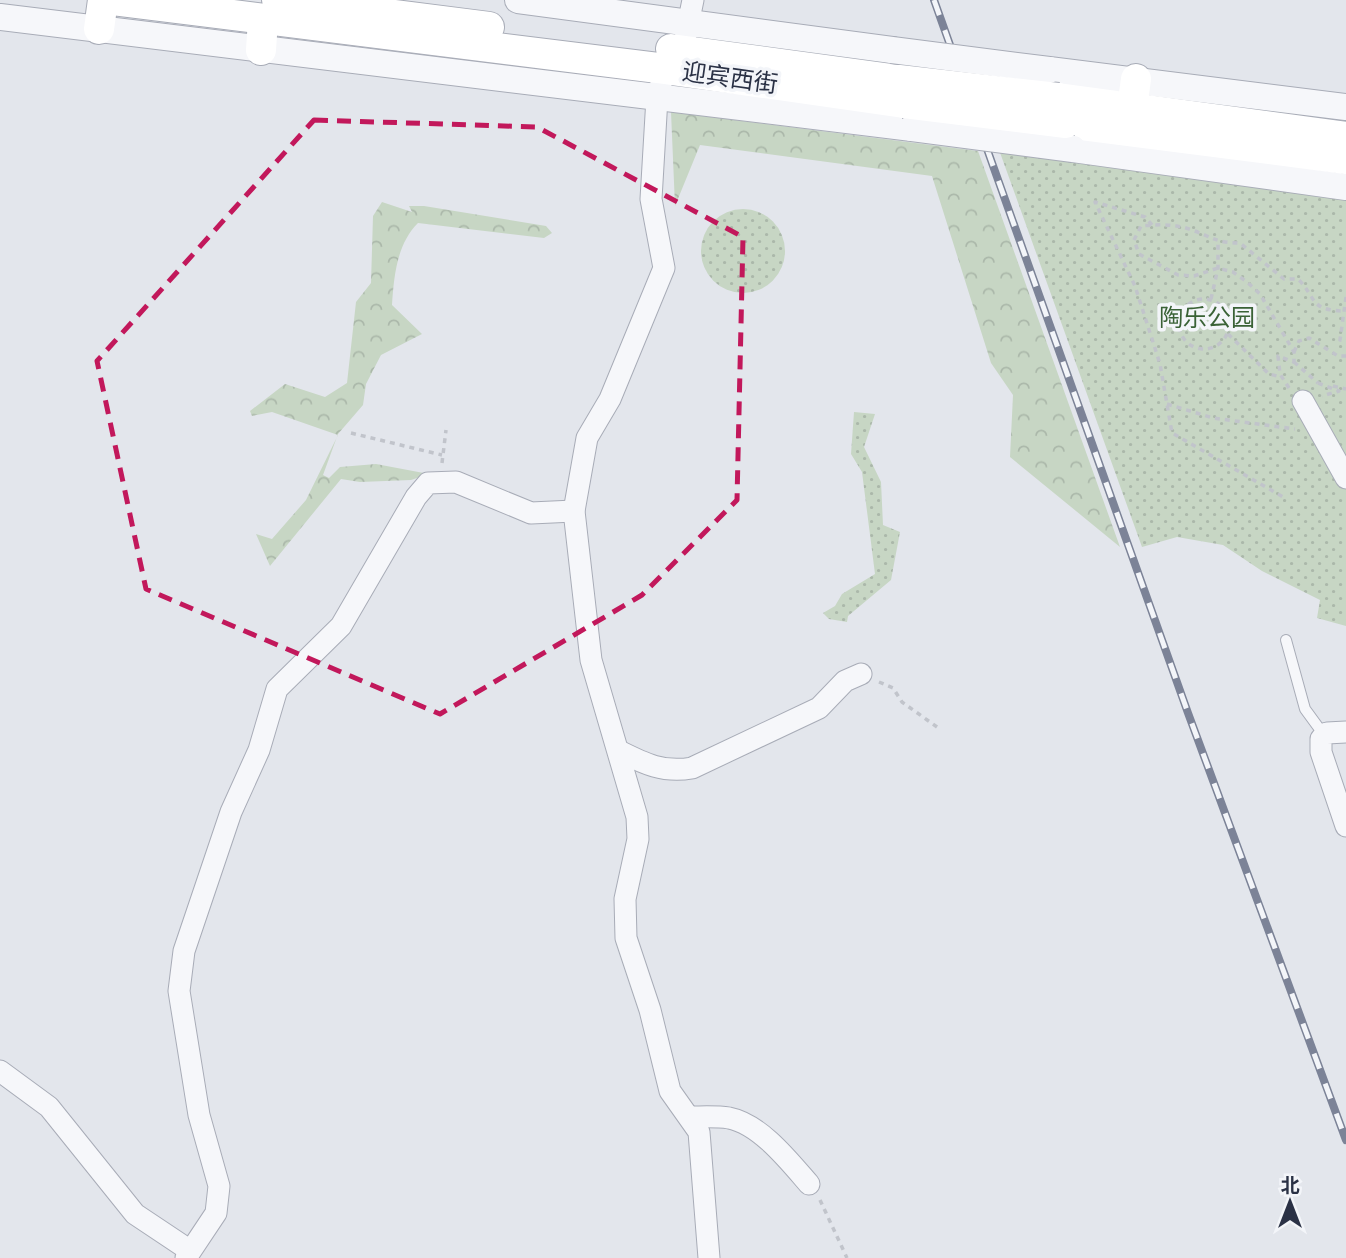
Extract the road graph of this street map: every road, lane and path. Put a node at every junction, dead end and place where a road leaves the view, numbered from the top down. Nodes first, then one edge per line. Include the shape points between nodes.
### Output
1 (113, 0) edge
2 (518, 0) edge
3 (270, 10) edge
4 (692, 11) edge
5 (101, 14) edge
6 (0, 17) edge
7 (261, 50) junction
8 (674, 60) junction
9 (657, 98) junction
10 (905, 103) junction
11 (1346, 107) edge
12 (1061, 110) junction
13 (1133, 119) junction
14 (1346, 137) edge
15 (1346, 159) edge
16 (1346, 187) edge
17 (1152, 225) junction
18 (1218, 243) junction
19 (1218, 268) junction
20 (1346, 297) edge
21 (1211, 299) junction
22 (1343, 311) junction
23 (1228, 334) junction
24 (1346, 341) edge
25 (1294, 352) junction
26 (1346, 356) edge
27 (1294, 362) junction
28 (1281, 377) junction
29 (1318, 383) junction
30 (1346, 389) edge
31 (1304, 401) junction
32 (1167, 404) junction
33 (446, 430) dead end
34 (1318, 430) junction
35 (351, 433) dead end
36 (442, 455) junction
37 (1346, 478) edge
38 (443, 482) junction
39 (1285, 498) dead end
40 (574, 511) junction
41 (1286, 640) dead end
42 (861, 674) joint
43 (937, 727) dead end
44 (1346, 732) edge
45 (1324, 735) junction
46 (619, 751) junction
47 (1346, 826) edge
48 (0, 1072) edge
49 (690, 1117) junction
50 (809, 1184) joint
51 (187, 1254) edge
52 (709, 1258) edge
53 (847, 1258) edge

1 - 3 main road, 迎宾西街
2 - 4 street
3 - 7 main road
3 - 8 main road, 迎宾西街
4 - 8 street
4 - 12 street, bridge via 892,50
5 - 6 street
5 - 7 street
7 - 9 street
8 - 9 street
8 - 10 main road, 迎宾西街
9 - 10 street
9 - 40 street via 651,199 664,268 610,399 587,438
10 - 12 main road, 迎宾西街, bridge
11 - 13 street
12 - 13 main road, 迎宾西街
12 - 13 street
13 - 14 main road, 迎宾西街
13 - 15 main road, 迎宾西街
13 - 16 street
17 - 18 path via 1190,229
17 - 19 path via 1141,226 1134,240 1139,254 1178,275 1194,276
17 - 32 path via 1145,217 1095,202 1135,286 1160,364
18 - 19 path
18 - 22 path via 1240,243 1284,279 1298,279 1312,302 1327,311
19 - 21 path
19 - 25 path via 1233,272 1260,294
20 - 22 path
21 - 23 path via 1223,306 1230,319
21 - 23 path via 1196,299 1184,307 1178,321 1181,335 1191,346 1205,350 1219,345
22 - 24 path via 1340,340
23 - 28 path via 1269,374
25 - 26 path via 1299,341 1309,338
25 - 27 path
27 - 28 path via 1278,356
27 - 29 path
28 - 31 path
29 - 30 path
29 - 31 path via 1339,391
31 - 34 street
32 - 34 path via 1248,424
32 - 39 path via 1172,433
33 - 36 path
34 - 37 street
35 - 36 path
36 - 38 path
38 - 40 street via 456,482 531,513
38 - 51 street via 428,483 416,497 341,626 277,690 184,951 179,991 199,1115 219,1186 216,1213
40 - 46 street via 591,660
41 - 45 lane via 1305,709
42 - 43 path via 893,688 902,702
42 - 46 street via 845,681 819,708 692,768 670,771
44 - 45 street
45 - 47 street via 1321,752
46 - 49 street via 637,817 638,839 625,899 626,938 670,1091
48 - 51 street via 49,1107 135,1214
49 - 50 street via 730,1118 762,1136
49 - 52 street via 699,1132
50 - 53 path via 827,1211

